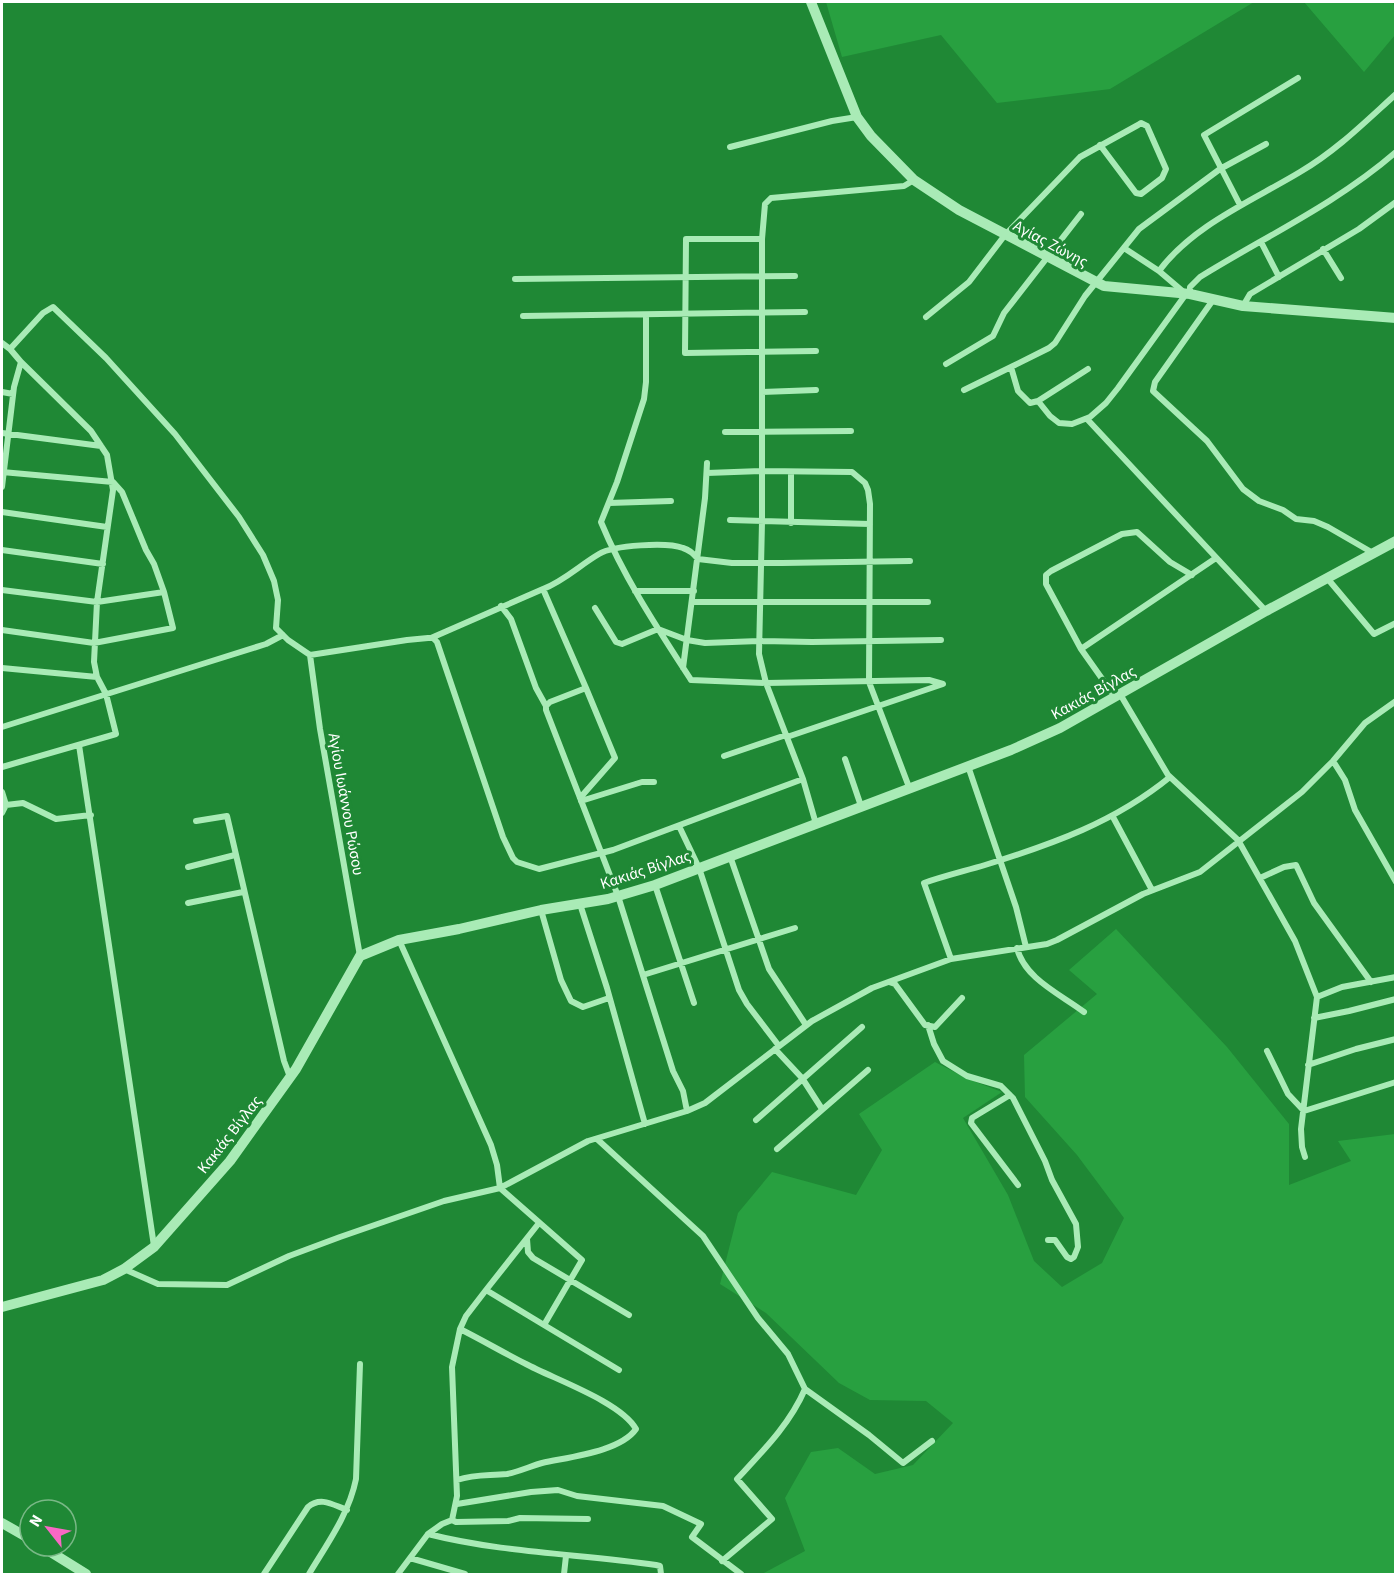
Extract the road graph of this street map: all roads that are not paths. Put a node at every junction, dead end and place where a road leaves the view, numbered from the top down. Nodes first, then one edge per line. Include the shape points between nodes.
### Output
1 (811, 2) edge
2 (1298, 78) dead end
3 (1395, 94) edge
4 (857, 117) junction
5 (1266, 144) dead end
6 (1100, 145) junction
7 (730, 147) dead end
8 (1395, 152) edge
9 (1220, 169) junction
10 (914, 180) junction
11 (1395, 202) edge
12 (1240, 205) junction
13 (1081, 213) dead end
14 (1005, 235) junction
15 (762, 239) junction
16 (1261, 242) junction
17 (1124, 248) junction
18 (1323, 249) junction
19 (1047, 258) junction
20 (1159, 271) junction
21 (686, 276) junction
22 (762, 276) junction
23 (795, 276) dead end
24 (1279, 276) junction
25 (1341, 278) dead end
26 (515, 279) dead end
27 (1095, 283) junction
28 (1188, 294) junction
29 (1213, 300) junction
30 (1243, 306) junction
31 (804, 312) dead end
32 (762, 313) junction
33 (685, 314) junction
34 (646, 315) junction
35 (523, 316) dead end
36 (926, 317) dead end
37 (1395, 318) edge
38 (2, 343) edge
39 (10, 349) junction
40 (2, 351) edge
41 (816, 351) dead end
42 (762, 353) junction
43 (21, 362) junction
44 (946, 364) dead end
45 (1011, 367) junction
46 (1088, 369) dead end
47 (816, 390) dead end
48 (964, 390) dead end
49 (762, 392) junction
50 (2, 393) edge
51 (13, 394) junction
52 (1038, 401) junction
53 (1087, 419) junction
54 (851, 431) dead end
55 (725, 432) dead end
56 (762, 432) junction
57 (5, 433) edge
58 (101, 446) junction
59 (707, 463) dead end
60 (761, 471) junction
61 (3, 472) edge
62 (791, 472) junction
63 (707, 473) junction
64 (113, 482) junction
65 (2, 487) edge
66 (671, 501) dead end
67 (609, 503) junction
68 (2, 512) edge
69 (730, 520) dead end
70 (762, 522) junction
71 (791, 523) junction
72 (870, 524) junction
73 (107, 527) junction
74 (1395, 541) edge
75 (612, 549) junction
76 (2, 550) edge
77 (1374, 553) junction
78 (1216, 558) junction
79 (698, 559) junction
80 (910, 561) dead end
81 (761, 562) junction
82 (870, 562) junction
83 (102, 564) junction
84 (1192, 575) junction
85 (1327, 578) junction
86 (543, 589) junction
87 (2, 590) edge
88 (635, 591) junction
89 (694, 591) junction
90 (164, 592) junction
91 (97, 602) junction
92 (692, 602) junction
93 (760, 602) junction
94 (870, 602) junction
95 (928, 602) dead end
96 (501, 606) junction
97 (596, 608) dead end
98 (1266, 611) junction
99 (1395, 623) edge
100 (658, 628) junction
101 (2, 630) edge
102 (283, 635) junction
103 (430, 638) junction
104 (687, 640) junction
105 (941, 640) dead end
106 (759, 641) junction
107 (869, 641) junction
108 (94, 643) junction
109 (1081, 649) junction
110 (310, 655) junction
111 (2, 668) edge
112 (683, 668) junction
113 (97, 677) junction
114 (869, 682) junction
115 (766, 683) junction
116 (586, 688) junction
117 (106, 694) junction
118 (1118, 695) junction
119 (1395, 701) edge
120 (879, 705) junction
121 (546, 706) junction
122 (2, 727) edge
123 (786, 736) junction
124 (80, 745) junction
125 (724, 756) dead end
126 (845, 759) dead end
127 (1333, 761) junction
128 (968, 766) junction
129 (2, 767) edge
130 (1170, 777) junction
131 (803, 779) junction
132 (654, 782) dead end
133 (909, 787) junction
134 (2, 792) edge
135 (580, 800) junction
136 (6, 805) junction
137 (861, 806) junction
138 (2, 813) edge
139 (91, 815) junction
140 (1113, 817) junction
141 (196, 821) dead end
142 (816, 824) junction
143 (679, 826) junction
144 (1238, 840) junction
145 (601, 853) junction
146 (235, 855) junction
147 (730, 856) junction
148 (1001, 860) junction
149 (188, 867) dead end
150 (699, 868) junction
151 (1260, 878) junction
152 (1395, 882) edge
153 (655, 885) junction
154 (1152, 890) junction
155 (243, 892) junction
156 (618, 896) junction
157 (188, 903) dead end
158 (580, 904) junction
159 (541, 910) junction
160 (795, 928) dead end
161 (399, 940) junction
162 (758, 941) junction
163 (1026, 947) junction
164 (1017, 948) junction
165 (727, 951) junction
166 (360, 957) junction
167 (951, 959) junction
168 (681, 963) junction
169 (643, 975) junction
170 (1395, 977) edge
171 (888, 982) junction
172 (1371, 982) junction
173 (1317, 997) junction
174 (609, 998) junction
175 (962, 998) dead end
176 (1395, 999) edge
177 (694, 1003) dead end
178 (1084, 1012) dead end
179 (1314, 1018) junction
180 (806, 1025) junction
181 (928, 1025) junction
182 (862, 1027) dead end
183 (1395, 1039) edge
184 (777, 1048) junction
185 (1267, 1051) dead end
186 (1308, 1065) junction
187 (868, 1070) dead end
188 (290, 1077) junction
189 (802, 1078) junction
190 (1395, 1082) edge
191 (1010, 1095) junction
192 (822, 1109) junction
193 (687, 1111) junction
194 (1304, 1111) junction
195 (756, 1120) dead end
196 (645, 1124) junction
197 (597, 1139) junction
198 (777, 1149) dead end
199 (1305, 1157) dead end
200 (1018, 1185) dead end
201 (500, 1188) junction
202 (539, 1223) junction
203 (527, 1238) junction
204 (1048, 1240) dead end
205 (154, 1247) junction
206 (124, 1269) junction
207 (570, 1281) junction
208 (486, 1290) junction
209 (2, 1307) edge
210 (629, 1315) dead end
211 (544, 1325) junction
212 (460, 1329) junction
213 (360, 1364) dead end
214 (619, 1370) dead end
215 (806, 1389) junction
216 (932, 1441) dead end
217 (457, 1480) junction
218 (457, 1504) junction
219 (347, 1510) junction
220 (452, 1520) junction
221 (588, 1520) dead end
222 (2, 1523) edge
223 (18, 1532) edge
224 (428, 1534) junction
225 (566, 1556) junction
226 (60, 1558) edge
227 (410, 1558) junction
228 (722, 1561) junction
229 (86, 1575) edge
230 (264, 1575) edge
231 (309, 1575) edge
232 (398, 1575) edge
233 (465, 1575) edge
234 (564, 1575) edge
235 (661, 1575) edge
236 (741, 1575) edge

1 - 4 street, Αγίας Ζώνης
2 - 9 street via 1204,135
3 - 12 street via 1327,154
4 - 7 street
4 - 10 street, Αγίας Ζώνης
5 - 9 street
6 - 6 street via 1136,193 1141,194 1164,175 1166,169 1147,126 1141,123
6 - 14 street via 1080,157
8 - 16 street via 1338,196
9 - 12 street
9 - 17 street via 1139,229
10 - 14 street, Αγίας Ζώνης via 951,206
10 - 15 street via 904,186 771,198 765,204
11 - 18 street
12 - 20 street via 1180,246
13 - 19 street
14 - 19 street, Αγίας Ζώνης
14 - 36 street via 969,282
15 - 21 street via 686,239
15 - 22 street
16 - 24 street
16 - 28 street via 1200,277
17 - 20 street
17 - 27 street
18 - 24 street
18 - 25 street
19 - 27 street, Αγίας Ζώνης
19 - 44 street via 1004,313 993,336
20 - 28 street
21 - 22 street
21 - 26 street
21 - 33 street
22 - 23 street
22 - 32 street
24 - 30 street via 1250,294
27 - 28 street, Αγίας Ζώνης
27 - 45 street via 1055,343
28 - 29 street, Αγίας Ζώνης
28 - 53 street via 1106,403
29 - 30 street, Αγίας Ζώνης
29 - 77 street via 1155,382 1153,391 1207,441 1243,489 1259,501 1296,519 1328,527
30 - 37 street, Αγίας Ζώνης
31 - 32 street
32 - 33 street
32 - 42 street
33 - 34 street
33 - 42 street via 685,353
34 - 35 street
34 - 67 street via 644,399
38 - 39 street
39 - 40 street
39 - 43 street
39 - 102 street via 53,307 106,358 175,434 251,536 274,580 278,600 276,628
41 - 42 street
42 - 49 street
43 - 51 street
43 - 58 street via 91,431
45 - 48 street
45 - 52 street via 1018,391 1029,403
46 - 52 street
47 - 49 street
49 - 56 street
50 - 51 street
51 - 57 street
52 - 53 street via 1059,423
53 - 78 street
54 - 56 street
55 - 56 street
56 - 60 street
57 - 58 street
57 - 61 street
58 - 64 street
59 - 63 street
60 - 62 street
60 - 63 street
60 - 70 street
61 - 64 street
61 - 65 street
62 - 71 street
62 - 72 street via 852,472 860,477 868,490
63 - 79 street
64 - 73 street
64 - 90 street via 122,492
66 - 67 street
67 - 75 street via 601,522
68 - 73 street
69 - 70 street
70 - 71 street
70 - 81 street
71 - 72 street
72 - 82 street
73 - 83 street
74 - 77 street, Κακιάς Βίγλας
75 - 79 street via 679,547
75 - 86 street
75 - 88 street
76 - 83 street
77 - 85 street, Κακιάς Βίγλας
78 - 84 street
78 - 98 street
79 - 81 street
79 - 89 street
80 - 82 street
81 - 82 street
81 - 93 street
82 - 94 street
83 - 91 street
84 - 109 street
84 - 109 street via 1170,562 1137,532 1122,534 1051,571 1046,575 1046,584
85 - 98 street, Κακιάς Βίγλας
85 - 99 street via 1374,634
86 - 96 street
86 - 116 street
87 - 91 street
88 - 89 street
88 - 100 street
89 - 92 street
90 - 91 street
90 - 108 street via 173,628
91 - 108 street
92 - 93 street
92 - 104 street
93 - 94 street
93 - 106 street
94 - 95 street
94 - 107 street
96 - 103 street
96 - 121 street via 511,619
97 - 100 street via 616,642 622,644
98 - 118 street, Κακιάς Βίγλας
100 - 104 street
100 - 112 street
101 - 108 street
102 - 110 street
102 - 117 street via 266,644
103 - 110 street
103 - 145 street via 436,642 513,858 539,869
104 - 106 street
104 - 112 street
105 - 107 street
106 - 107 street
106 - 115 street
107 - 114 street
108 - 113 street
109 - 118 street
110 - 166 street, Αγίου Ιωάννου Ρώσου
111 - 113 street
112 - 115 street via 691,680
113 - 117 street
114 - 115 street
114 - 120 street
114 - 120 street via 929,680 943,684
115 - 123 street
116 - 121 street
116 - 135 street via 615,758
117 - 122 street
117 - 124 street via 116,734
118 - 128 street, Κακιάς Βίγλας via 1060,728
118 - 130 street
119 - 127 street via 1365,723
120 - 123 street
120 - 133 street
121 - 135 street
123 - 125 street
123 - 131 street
124 - 129 street
124 - 139 street
126 - 137 street
127 - 144 street via 1302,792
127 - 152 street
128 - 133 street, Κακιάς Βίγλας
128 - 148 street
130 - 140 street
130 - 144 street
131 - 142 street
131 - 143 street
132 - 135 street
133 - 137 street, Κακιάς Βίγλας
134 - 136 street
135 - 145 street
136 - 138 street
136 - 139 street via 23,803 56,819
137 - 142 street, Κακιάς Βίγλας
139 - 205 street
140 - 148 street
140 - 154 street
141 - 146 street via 226,816
142 - 147 street, Κακιάς Βίγλας
143 - 145 street
143 - 150 street
144 - 151 street
144 - 154 street via 1200,872
145 - 156 street
146 - 149 street
146 - 155 street
147 - 150 street, Κακιάς Βίγλας
147 - 162 street
148 - 163 street
148 - 167 street via 924,884
150 - 153 street, Κακιάς Βίγλας
150 - 165 street
151 - 172 street via 1296,866 1314,903
151 - 173 street via 1295,941
153 - 156 street, Κακιάς Βίγλας
153 - 168 street
154 - 163 street via 1057,940
155 - 157 street
155 - 188 street
156 - 158 street, Κακιάς Βίγλας
156 - 169 street
158 - 159 street, Κακιάς Βίγλας
158 - 174 street
159 - 161 street, Κακιάς Βίγλας
159 - 174 street via 571,1001 582,1007
160 - 162 street
161 - 166 street, Κακιάς Βίγλας
161 - 201 street via 491,1145
162 - 165 street
162 - 180 street via 768,969
163 - 164 street
164 - 167 street
164 - 178 street via 1032,975
165 - 168 street
165 - 184 street via 739,990
166 - 188 street, Κακιάς Βίγλας
167 - 171 street
168 - 169 street
168 - 177 street
169 - 193 street
170 - 172 street
171 - 180 street
171 - 181 street via 895,984
172 - 173 street
173 - 179 street
174 - 196 street
175 - 181 street via 935,1027
176 - 179 street
179 - 186 street
180 - 184 street
181 - 191 street via 943,1060 967,1076 1001,1086
182 - 189 street
183 - 186 street
184 - 189 street
184 - 193 street via 705,1103
185 - 194 street via 1288,1094
186 - 194 street
187 - 192 street
188 - 205 street, Κακιάς Βίγλας via 230,1161
189 - 192 street
189 - 195 street
190 - 194 street
191 - 200 street via 972,1119 971,1124
191 - 204 street via 1076,1224 1078,1247 1071,1259 1055,1240
192 - 198 street
193 - 196 street
194 - 199 street via 1301,1138
196 - 197 street
197 - 201 street
197 - 215 street via 703,1236 758,1318 788,1354
201 - 202 street
201 - 206 street via 444,1202 340,1237 227,1285 158,1284
202 - 203 street
202 - 207 street via 582,1260
203 - 207 street via 528,1252 533,1258
203 - 208 street
205 - 206 street, Κακιάς Βίγλας
206 - 209 street, Κακιάς Βίγλας via 103,1280
207 - 210 street
207 - 211 street
208 - 211 street
208 - 212 street
211 - 214 street
212 - 217 street via 452,1367
212 - 217 street via 611,1406 636,1429 619,1442 592,1453 510,1473 479,1474
213 - 219 street via 356,1479
215 - 216 street via 903,1463
215 - 228 street via 774,1439 737,1479 772,1519
217 - 218 street
218 - 220 street
218 - 228 street via 548,1490 663,1506 701,1524 692,1537
219 - 230 street via 315,1502
219 - 231 street
220 - 221 street
220 - 224 street
222 - 223 street
224 - 225 street
224 - 227 street
225 - 234 street
225 - 235 street via 656,1564
226 - 229 street
227 - 232 street
227 - 233 street
228 - 236 street

